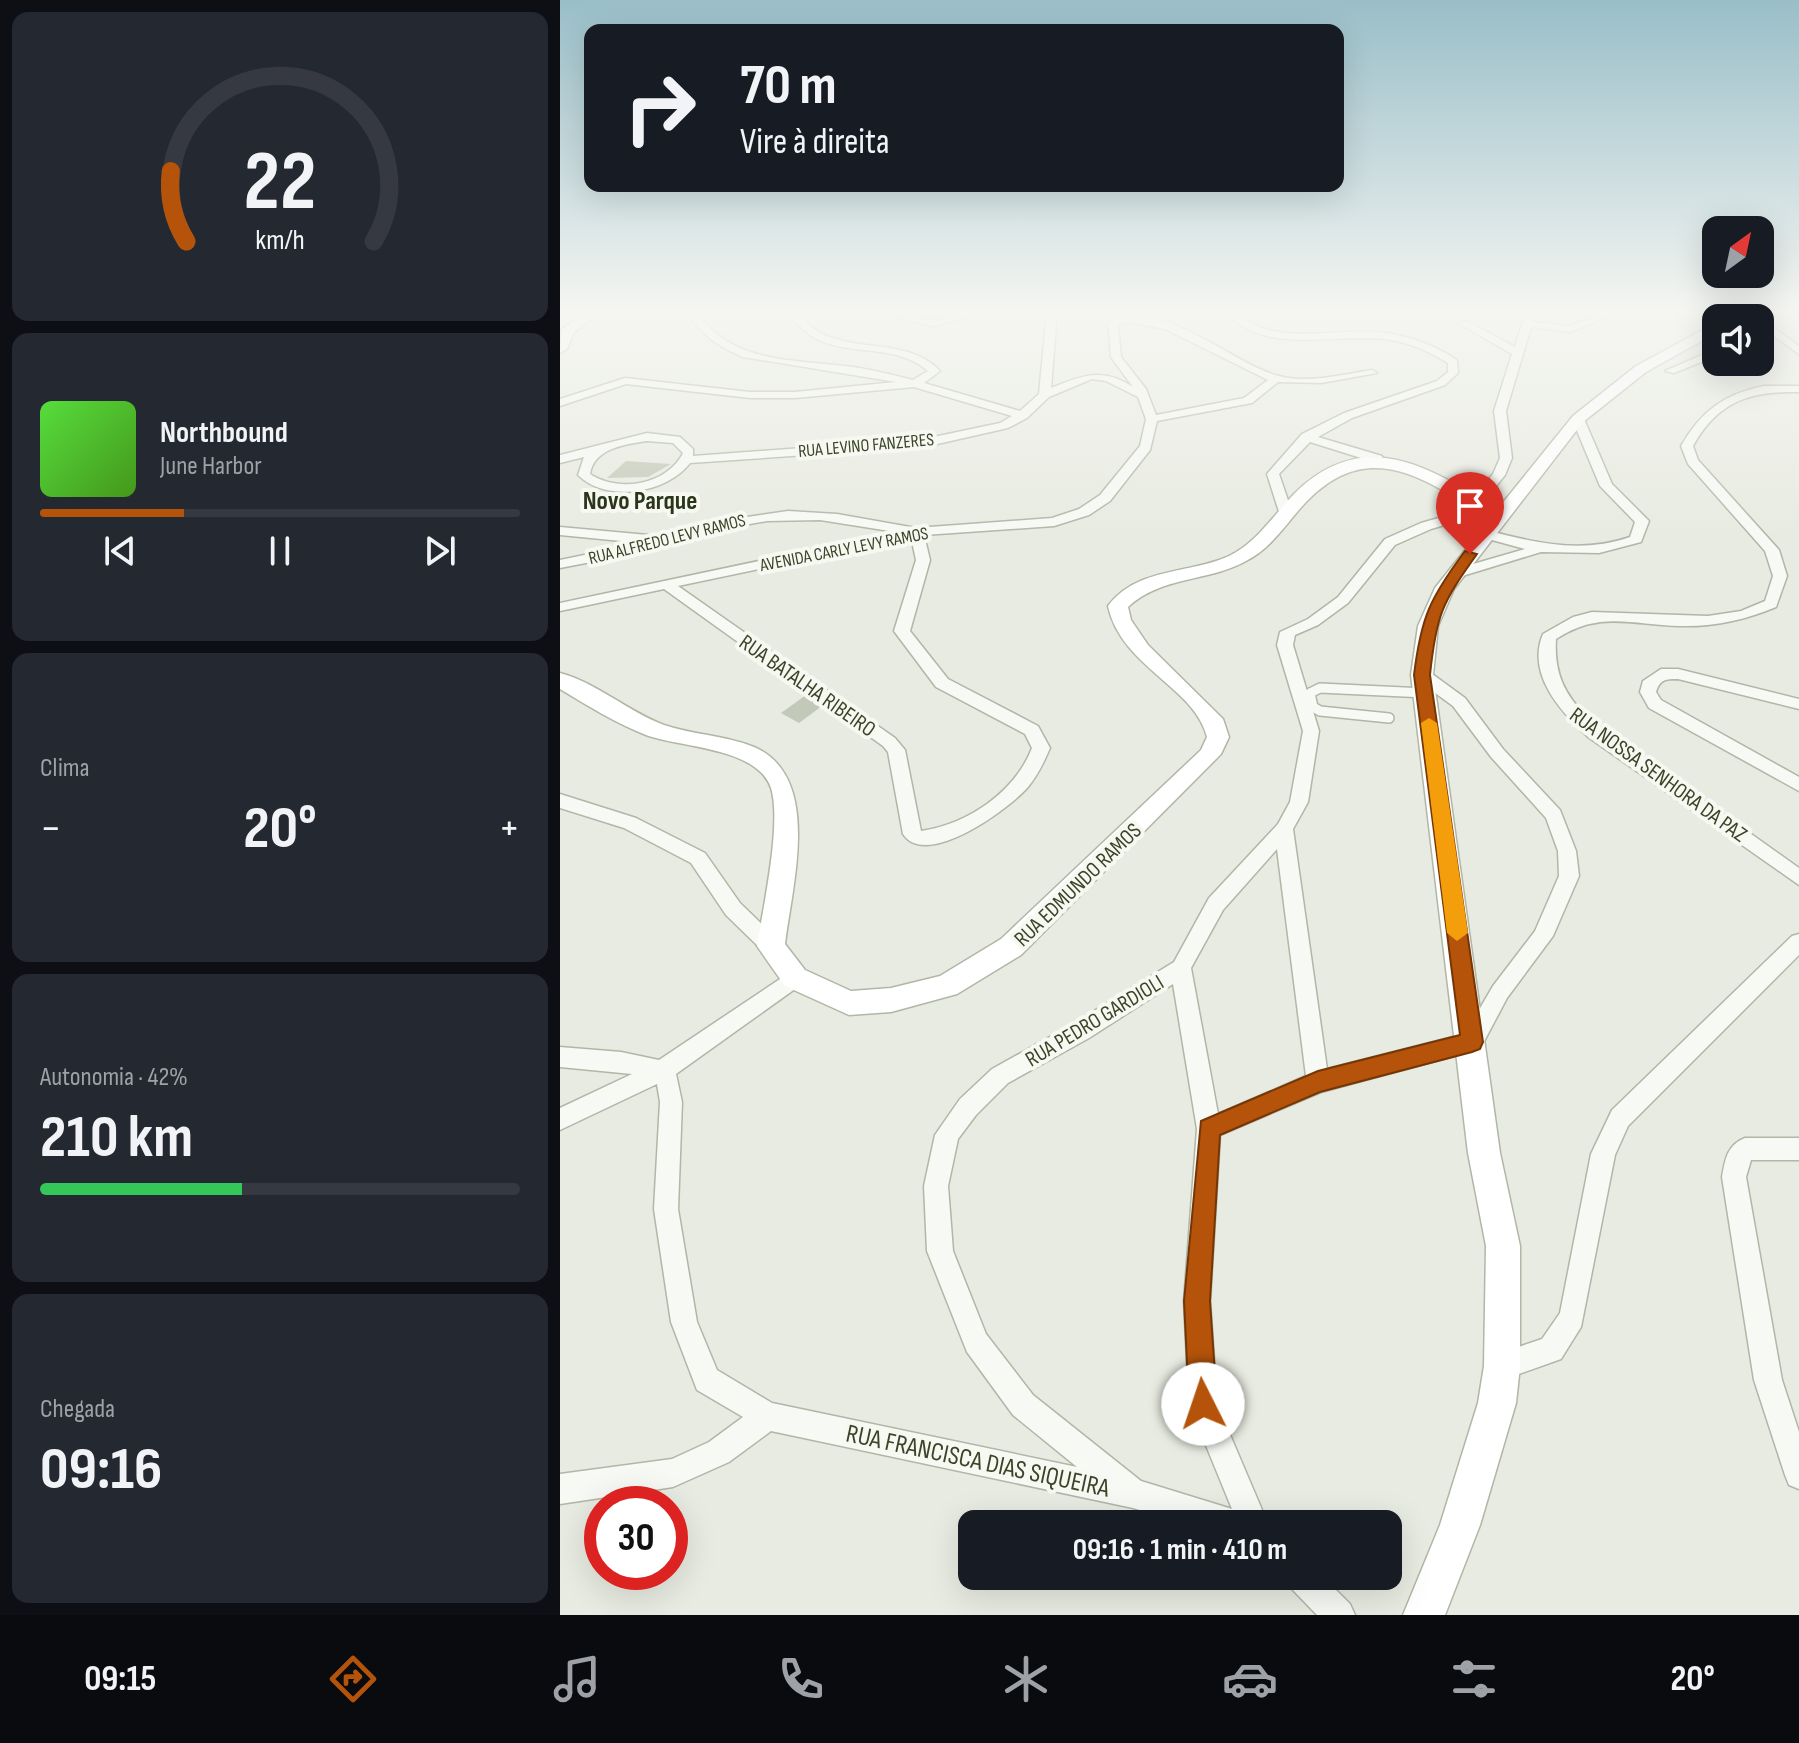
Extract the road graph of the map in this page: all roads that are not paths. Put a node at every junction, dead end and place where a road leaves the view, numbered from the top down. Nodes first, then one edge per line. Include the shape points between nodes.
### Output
1 (606, 387) edge
2 (682, 387) edge
3 (888, 387) edge
4 (926, 387) edge
5 (1046, 387) edge
6 (1064, 387) edge
7 (1129, 387) edge
8 (1136, 387) edge
9 (1265, 387) edge
10 (1428, 387) edge
11 (1507, 387) edge
12 (1618, 387) edge
13 (1798, 394) edge
14 (1045, 395) junction
15 (1143, 397) junction
16 (560, 403) edge
17 (1023, 416) junction
18 (1152, 419) junction
19 (1578, 419) junction
20 (1306, 437) junction
21 (603, 449) junction
22 (560, 459) edge
23 (1378, 459) junction
24 (687, 460) junction
25 (1286, 515) junction
26 (1486, 517) junction
27 (560, 531) edge
28 (916, 532) junction
29 (667, 539) junction
30 (1541, 548) junction
31 (560, 564) edge
32 (1454, 574) junction
33 (667, 585) junction
34 (560, 607) edge
35 (560, 680) edge
36 (1424, 684) junction
37 (1799, 704) edge
38 (1389, 718) dead end
39 (1799, 785) edge
40 (560, 801) edge
41 (1284, 829) junction
42 (1799, 878) edge
43 (1799, 942) edge
44 (771, 946) junction
45 (1181, 968) junction
46 (795, 978) junction
47 (1472, 1042) junction
48 (560, 1057) edge
49 (662, 1071) junction
50 (1318, 1082) junction
51 (560, 1119) edge
52 (1209, 1129) junction
53 (1799, 1149) edge
54 (1502, 1366) junction
55 (768, 1416) junction
56 (1799, 1475) edge
57 (560, 1489) edge
58 (1133, 1493) junction
59 (1187, 1510) edge
60 (1247, 1510) edge
61 (1315, 1590) edge
62 (1339, 1615) edge
63 (1424, 1615) edge

1 - 16 street
2 - 3 street via 750,395
4 - 17 street
5 - 14 street
6 - 14 street
7 - 15 street
8 - 15 street
9 - 18 street via 1248,401
10 - 20 street via 1340,418
11 - 26 street via 1500,411 1506,458
12 - 19 street
13 - 42 street, RUA NOSSA SENHORA DA PAZ via 1738,393 1696,426 1687,446 1692,461 1772,550 1780,576 1771,604 1744,617 1711,621 1593,615 1571,620 1548,637 1546,655 1549,677 1564,705 1594,733
14 - 17 street, RUA LEVINO FANZERES
15 - 18 street
17 - 24 street, RUA LEVINO FANZERES via 983,432 924,443
18 - 28 street, AVENIDA CARLY LEVY RAMOS via 1146,447 1105,498 1084,512 1054,522
19 - 26 street
19 - 30 street via 1606,486 1642,521 1641,530 1636,539 1614,549
20 - 23 street
20 - 25 street via 1273,474
21 - 22 street
21 - 24 street via 663,438 685,445
21 - 24 street via 583,467 584,475 601,486 652,482
23 - 25 street, RUA EDMUNDO RAMOS via 1333,471
23 - 26 street via 1420,472
25 - 46 street, RUA EDMUNDO RAMOS via 1247,553 1141,587 1118,606 1123,626 1212,717 1218,737 1210,754 1011,947 947,986 891,1000 849,1003
26 - 30 street
26 - 32 street
26 - 41 street, RUA PEDRO GARDIOLI via 1426,526 1390,542 1343,600 1288,632 1285,645 1311,731 1299,802
27 - 29 street
28 - 29 street, RUA ALFREDO LEVY RAMOS via 792,515 732,521
28 - 33 street, AVENIDA CARLY LEVY RAMOS
28 - 33 street, RUA BATALHA RIBEIRO via 923,560 902,631 906,639 942,683 1032,730 1041,748 1026,779 985,815 928,838 912,834 896,750 889,742
29 - 31 street, RUA ALFREDO LEVY RAMOS
30 - 32 street
32 - 36 street via 1428,626
33 - 34 street, AVENIDA CARLY LEVY RAMOS
35 - 44 street via 661,732 744,751 771,768 783,790 783,849
36 - 38 lane via 1320,688 1310,693 1313,707 1331,715
36 - 47 street
36 - 47 street via 1459,702 1554,815 1567,851 1569,876 1543,936 1500,992
37 - 39 street via 1678,674 1661,674 1651,681 1648,692 1655,704
40 - 44 street via 630,823 698,858 733,909
41 - 45 street, RUA PEDRO GARDIOLI via 1216,904
41 - 50 street
43 - 54 street via 1620,1118 1603,1154 1572,1318 1551,1349
44 - 46 street, RUA EDMUNDO RAMOS
45 - 52 street
45 - 58 street, RUA PEDRO GARDIOLI via 1000,1076 947,1135 936,1186 940,1251 976,1343 1023,1405
46 - 49 street
47 - 50 street
47 - 54 street via 1484,1153 1503,1246
48 - 49 street
49 - 51 street
49 - 55 street, RUA FRANCISCA DIAS SIQUEIRA via 671,1102 666,1209 684,1322 707,1380
50 - 52 street
52 - 60 street via 1197,1301 1203,1404
53 - 56 street via 1745,1149 1734,1177 1768,1380
54 - 63 street via 1497,1403 1460,1525
55 - 57 street via 719,1452 673,1473
55 - 58 street, RUA FRANCISCA DIAS SIQUEIRA
58 - 59 street, RUA FRANCISCA DIAS SIQUEIRA
61 - 62 street

